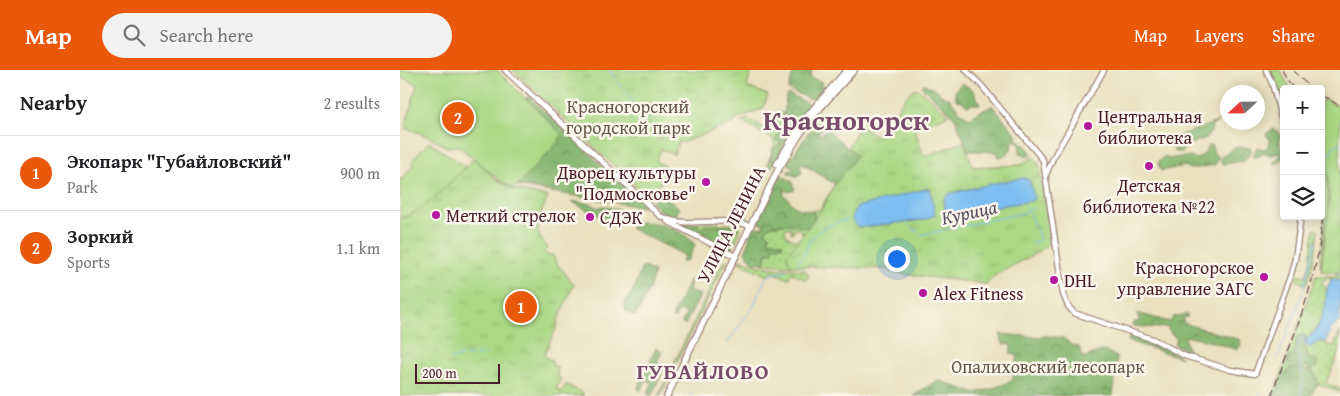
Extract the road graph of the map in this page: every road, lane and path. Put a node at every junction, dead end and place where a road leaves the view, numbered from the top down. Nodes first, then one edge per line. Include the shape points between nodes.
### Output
1 (505, 70) edge
2 (848, 70) edge
3 (854, 70) edge
4 (966, 70) edge
5 (1104, 70) edge
6 (1266, 70) edge
7 (844, 78) junction
8 (1280, 114) edge
9 (1043, 160) junction
10 (1052, 160) junction
11 (1046, 176) junction
12 (660, 216) junction
13 (1300, 220) edge
14 (684, 222) junction
15 (748, 225) junction
16 (682, 229) junction
17 (733, 255) junction
18 (665, 396) edge

1 - 12 street
2 - 7 main road
3 - 7 main road
4 - 9 street
5 - 10 street
6 - 8 street
7 - 15 main road, УЛИЦА ЛЕНИНА via 798,137
9 - 10 street
9 - 11 street
10 - 11 street
11 - 13 street via 1063,294 1074,313 1155,340 1185,356 1231,370 1255,374 1294,262
12 - 14 street
12 - 16 street
14 - 15 street
14 - 16 street
15 - 17 main road, УЛИЦА ЛЕНИНА
16 - 17 street
17 - 18 main road, УЛИЦА ЛЕНИНА

